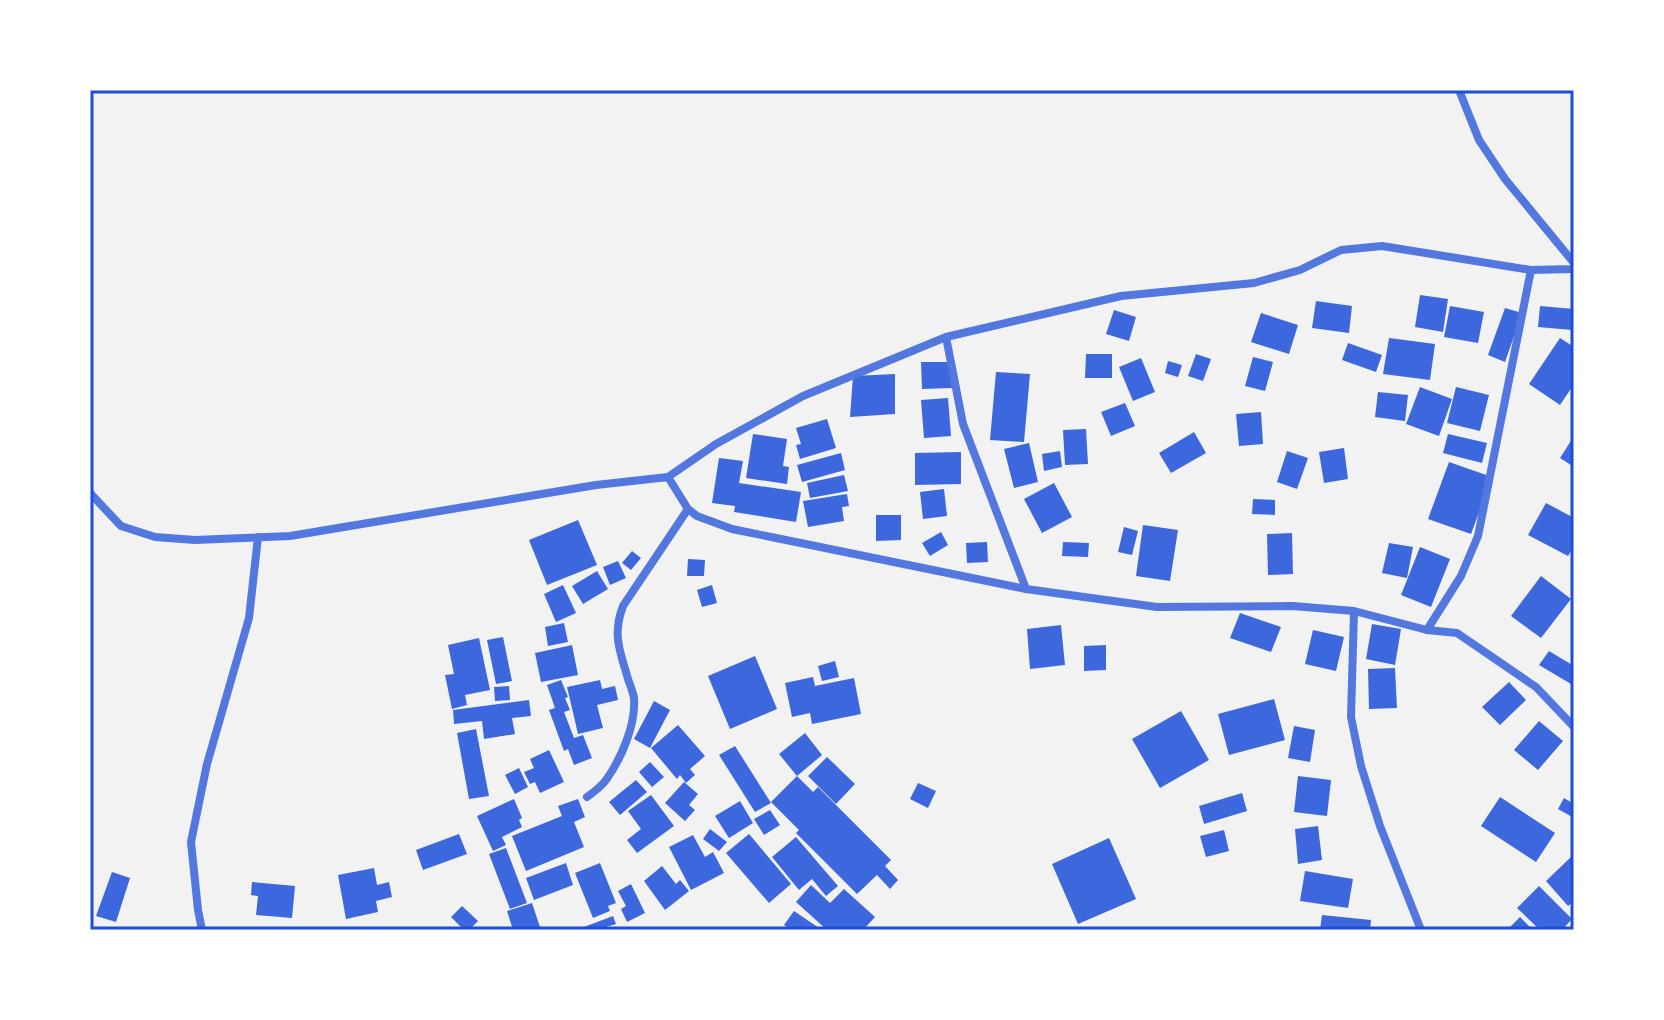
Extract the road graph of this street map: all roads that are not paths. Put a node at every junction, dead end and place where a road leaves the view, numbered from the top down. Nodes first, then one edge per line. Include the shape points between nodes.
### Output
1 (1459, 90) edge
2 (1574, 266) edge
3 (1531, 270) junction
4 (946, 337) junction
5 (668, 477) junction
6 (90, 493) edge
7 (688, 509) junction
8 (258, 537) junction
9 (1026, 589) junction
10 (1354, 611) junction
11 (1427, 630) junction
12 (1574, 727) edge
13 (587, 797) dead end
14 (202, 930) edge
15 (1421, 930) edge

1 - 2 street via 1479,140
2 - 3 street
3 - 4 street via 1382,246 1341,250 1300,270 1254,283 1121,296
3 - 11 street via 1478,536 1461,576
4 - 5 street via 803,396
4 - 9 street via 963,424
5 - 7 street
5 - 8 street
6 - 8 street via 121,526 155,537
7 - 9 street via 732,529
7 - 13 street via 617,622 634,697 632,717 614,767
8 - 14 street via 249,618 207,764 191,842
9 - 10 street via 1157,607
10 - 11 street
10 - 15 street via 1351,717 1361,766
11 - 12 street via 1457,633 1536,687

